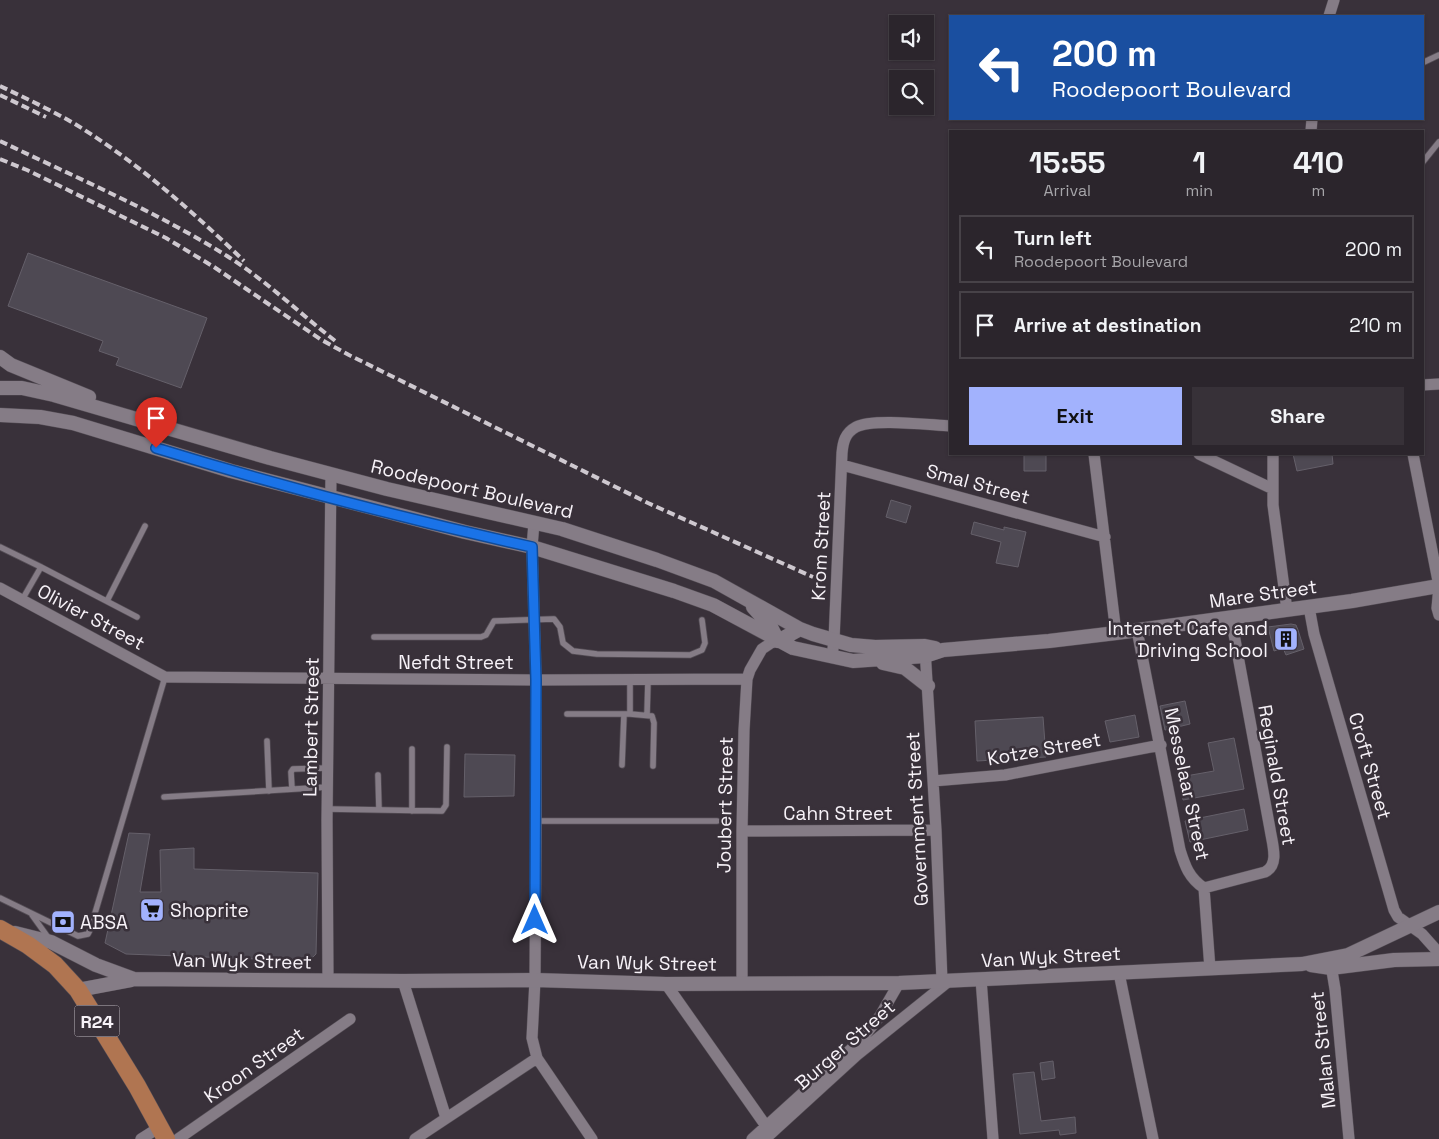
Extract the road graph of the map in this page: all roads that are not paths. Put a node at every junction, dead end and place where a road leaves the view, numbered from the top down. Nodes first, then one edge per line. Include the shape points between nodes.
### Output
1 (1334, 0) edge
2 (1329, 15) edge
3 (1439, 55) edge
4 (1424, 62) edge
5 (1439, 142) edge
6 (1424, 161) edge
7 (0, 358) edge
8 (1439, 384) edge
9 (1424, 385) edge
10 (0, 388) edge
11 (0, 415) edge
12 (130, 416) junction
13 (949, 426) edge
14 (1094, 455) edge
15 (1201, 455) edge
16 (1273, 455) edge
17 (1413, 455) edge
18 (842, 465) junction
19 (331, 474) junction
20 (1273, 489) junction
21 (331, 498) junction
22 (534, 523) junction
23 (146, 526) dead end
24 (1105, 537) junction
25 (0, 547) edge
26 (532, 547) junction
27 (41, 567) junction
28 (1439, 586) edge
29 (0, 588) edge
30 (743, 597) junction
31 (22, 600) junction
32 (107, 601) junction
33 (1309, 607) junction
34 (1287, 610) junction
35 (1439, 615) edge
36 (138, 617) dead end
37 (1231, 618) junction
38 (534, 619) junction
39 (702, 620) dead end
40 (800, 629) junction
41 (1137, 630) junction
42 (1116, 633) junction
43 (374, 637) dead end
44 (834, 640) junction
45 (778, 641) junction
46 (925, 651) junction
47 (832, 657) junction
48 (853, 660) junction
49 (165, 677) junction
50 (330, 679) junction
51 (747, 679) junction
52 (536, 680) junction
53 (630, 680) junction
54 (648, 680) junction
55 (928, 686) junction
56 (567, 714) dead end
57 (627, 714) junction
58 (647, 715) junction
59 (267, 741) dead end
60 (1161, 745) junction
61 (447, 747) dead end
62 (412, 749) dead end
63 (622, 765) dead end
64 (653, 766) dead end
65 (328, 768) junction
66 (378, 775) dead end
67 (933, 781) junction
68 (328, 787) junction
69 (292, 790) junction
70 (269, 791) junction
71 (164, 797) dead end
72 (327, 809) junction
73 (379, 810) junction
74 (412, 811) junction
75 (536, 820) junction
76 (717, 821) dead end
77 (936, 830) junction
78 (742, 831) junction
79 (1204, 888) junction
80 (0, 898) edge
81 (1439, 912) edge
82 (31, 913) junction
83 (1412, 926) junction
84 (0, 930) edge
85 (51, 942) junction
86 (1439, 952) edge
87 (1439, 959) edge
88 (1330, 963) junction
89 (1210, 969) junction
90 (1119, 973) junction
91 (134, 979) junction
92 (981, 979) junction
93 (535, 980) junction
94 (328, 981) junction
95 (402, 981) junction
96 (946, 981) junction
97 (898, 983) junction
98 (666, 984) junction
99 (742, 984) junction
100 (78, 990) junction
101 (350, 1019) dead end
102 (537, 1058) junction
103 (446, 1118) junction
104 (766, 1126) junction
105 (163, 1133) edge
106 (142, 1139) edge
107 (178, 1139) edge
108 (415, 1139) edge
109 (592, 1139) edge
110 (752, 1139) edge
111 (765, 1139) edge
112 (994, 1139) edge
113 (1153, 1139) edge
114 (1349, 1139) edge

1 - 2 street
3 - 4 lane
5 - 6 lane
7 - 12 street
8 - 9 street
10 - 12 street, Roodepoort Boulevard via 22,388
11 - 21 street via 40,416 73,423
12 - 19 street, Roodepoort Boulevard
13 - 18 street, Krom Street via 871,424 857,427 842,444
14 - 24 street
15 - 20 street
16 - 20 street
17 - 28 street
18 - 24 street, Smal Street
18 - 44 street, Krom Street
19 - 21 street, Lambert Street
19 - 22 street, Roodepoort Boulevard
20 - 34 street
21 - 26 street
21 - 50 street, Lambert Street
22 - 26 street
22 - 30 street, Roodepoort Boulevard via 590,537 656,560 714,581
23 - 32 lane
24 - 42 street
25 - 27 lane
26 - 38 street
26 - 45 street via 713,605
27 - 31 lane
27 - 32 lane
28 - 33 street, Mare Street
28 - 35 street
29 - 31 street, Olivier Street
30 - 40 street, Roodepoort Boulevard
30 - 45 street via 762,616
31 - 49 street, Olivier Street
32 - 36 lane
33 - 34 street, Mare Street
33 - 83 street, Croft Street via 1394,910 1398,917
34 - 37 street, Mare Street
37 - 41 street, Mare Street
37 - 79 street, Reginald Street via 1270,830 1273,863 1265,872
38 - 39 lane via 554,619 560,627 563,644 573,651 690,655 702,650 705,643
38 - 43 lane via 494,621 486,635 481,637
38 - 52 street
40 - 44 street, Roodepoort Boulevard
40 - 45 street
41 - 42 street, Mare Street
41 - 60 street, Messelaar Street
42 - 46 street, Mare Street
44 - 46 street, Roodepoort Boulevard via 851,645
44 - 47 street, Krom Street
45 - 47 street
45 - 51 street, Joubert Street via 762,649
46 - 48 street
46 - 55 street, Government Street
47 - 48 street
48 - 55 street via 905,668
49 - 50 street, Nefdt Street
49 - 82 lane via 88,934 78,936
50 - 52 street, Nefdt Street
50 - 65 street, Lambert Street
51 - 54 street, Nefdt Street
51 - 78 street, Joubert Street
52 - 53 street, Nefdt Street
52 - 75 street
53 - 54 street, Nefdt Street
53 - 57 lane
54 - 58 lane
55 - 67 street, Government Street
56 - 57 lane
57 - 58 lane
57 - 63 lane
58 - 64 lane via 653,719
59 - 70 lane
60 - 67 street, Kotze Street via 1005,776
60 - 79 street, Messelaar Street via 1183,861 1191,877
61 - 74 lane via 446,808
62 - 74 lane
65 - 68 street, Lambert Street
65 - 69 lane via 292,769
66 - 73 lane
67 - 77 street, Government Street
68 - 69 lane
68 - 72 street, Lambert Street
69 - 70 lane
70 - 71 lane
72 - 73 lane
72 - 94 street, Lambert Street
73 - 74 lane
75 - 76 lane
75 - 93 street
77 - 78 street, Cahn Street
77 - 96 street, Government Street
78 - 99 street, Joubert Street
79 - 89 street, Messelaar Street
80 - 82 lane
81 - 83 street, Van Wyk Street
82 - 85 lane
83 - 86 street, Croft Street
83 - 88 street, Van Wyk Street
84 - 85 street, Van Wyk Street
84 - 100 main road, R24 via 28,945
85 - 91 street, Van Wyk Street via 96,965
87 - 88 street, Van Wyk Street
88 - 89 street, Van Wyk Street
88 - 114 street, Malan Street
89 - 90 street, Van Wyk Street
90 - 92 street, Van Wyk Street
90 - 113 street
91 - 94 street, Van Wyk Street
91 - 100 street
92 - 96 street, Van Wyk Street
92 - 112 street
93 - 95 street, Van Wyk Street
93 - 98 street, Van Wyk Street
93 - 102 street via 532,1038
94 - 95 street, Van Wyk Street
95 - 103 street
96 - 97 street, Van Wyk Street
96 - 111 street, Burger Street via 857,1055
97 - 99 street, Van Wyk Street
97 - 104 street, Burger Street via 880,1016 861,1040
98 - 99 street, Van Wyk Street
98 - 104 street
100 - 105 main road, R24
101 - 107 street, Kroon Street
102 - 103 street
102 - 109 street
103 - 108 street
104 - 110 street, Burger Street
105 - 106 street

